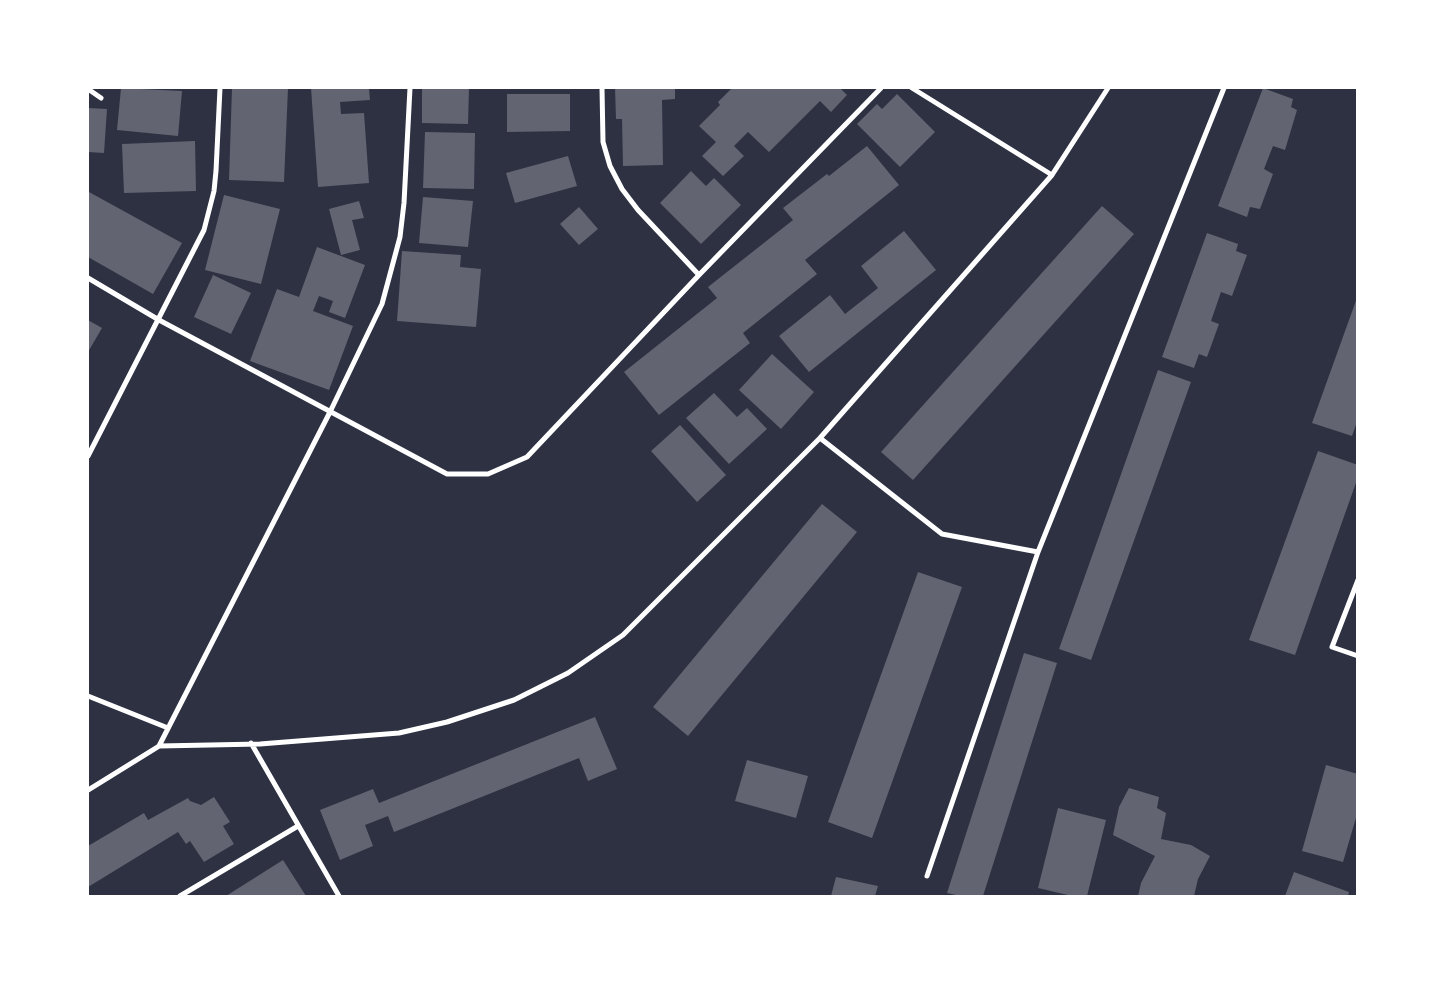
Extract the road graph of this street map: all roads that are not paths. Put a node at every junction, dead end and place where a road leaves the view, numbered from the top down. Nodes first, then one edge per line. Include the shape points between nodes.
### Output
1 (220, 88) edge
2 (410, 88) edge
3 (602, 88) edge
4 (881, 88) edge
5 (912, 88) edge
6 (1108, 88) edge
7 (1224, 88) edge
8 (88, 89) edge
9 (101, 98) dead end
10 (1052, 176) junction
11 (699, 275) junction
12 (88, 278) edge
13 (159, 320) junction
14 (330, 412) junction
15 (820, 438) junction
16 (88, 456) edge
17 (1038, 552) junction
18 (1358, 580) edge
19 (1358, 656) edge
20 (88, 696) edge
21 (168, 728) junction
22 (251, 744) junction
23 (159, 746) junction
24 (88, 790) edge
25 (298, 826) junction
26 (927, 876) dead end
27 (180, 896) edge
28 (339, 896) edge

1 - 13 street via 216,171 210,211 196,249
2 - 14 street via 404,202 392,271 368,336
3 - 11 street via 603,142 610,166 638,210
4 - 11 street
5 - 10 street
6 - 10 street
7 - 17 street
8 - 9 street
10 - 15 street
11 - 14 street via 527,457 488,474 447,474
12 - 13 street
13 - 14 street
13 - 16 street
14 - 21 street
15 - 17 street via 942,534
15 - 22 street via 623,635 568,673 514,700 399,734
17 - 26 street
18 - 19 street via 1332,647
20 - 21 street
21 - 23 street
22 - 23 street
22 - 25 street
23 - 24 street
25 - 27 street
25 - 28 street

